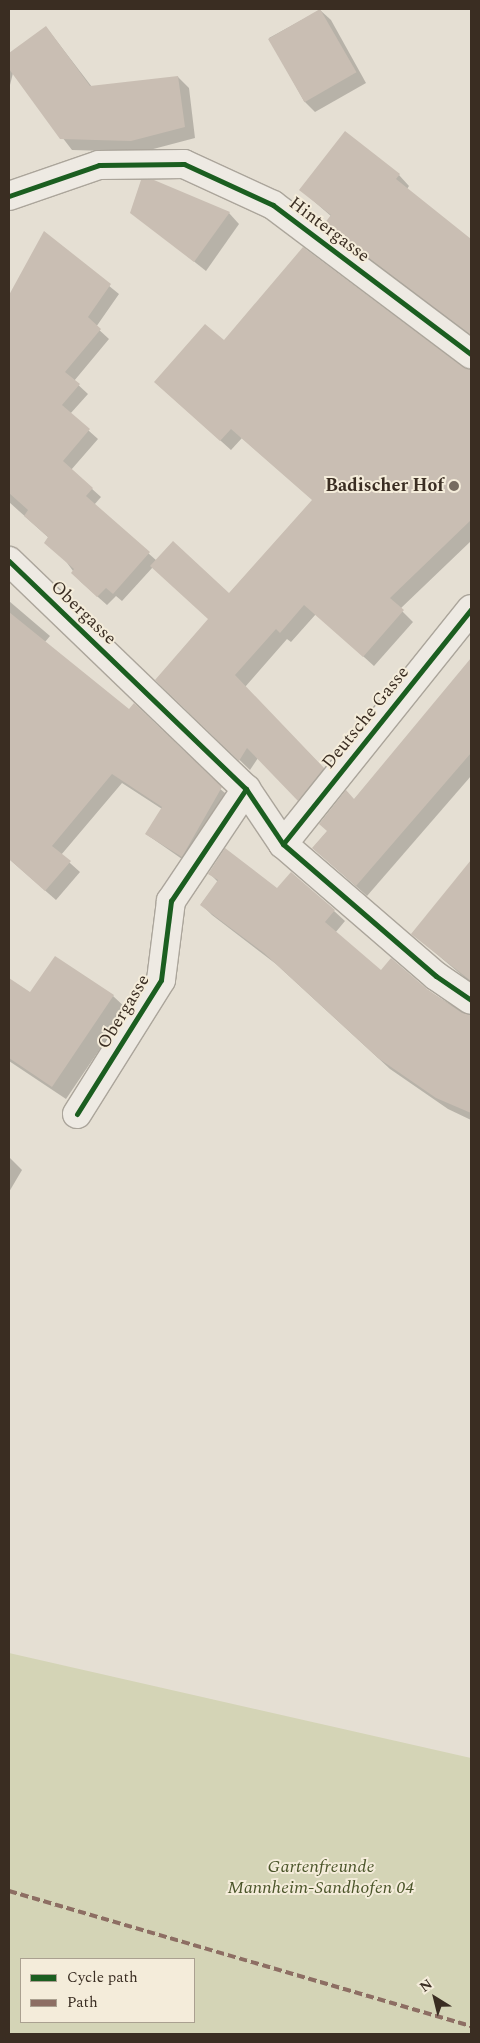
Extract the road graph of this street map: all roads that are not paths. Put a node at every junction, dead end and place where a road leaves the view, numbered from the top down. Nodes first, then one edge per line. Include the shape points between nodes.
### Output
1 (9, 196) edge
2 (471, 354) edge
3 (9, 561) edge
4 (471, 609) edge
5 (246, 789) junction
6 (283, 844) junction
7 (471, 1000) edge
8 (78, 1114) dead end

1 - 2 street, Hintergasse via 99,165 184,164 273,205
3 - 5 street, Obergasse
4 - 6 street, Deutsche Gasse
5 - 6 street, Obergasse
5 - 8 street, Obergasse via 171,901 161,980
6 - 7 street, Obergasse via 436,976

